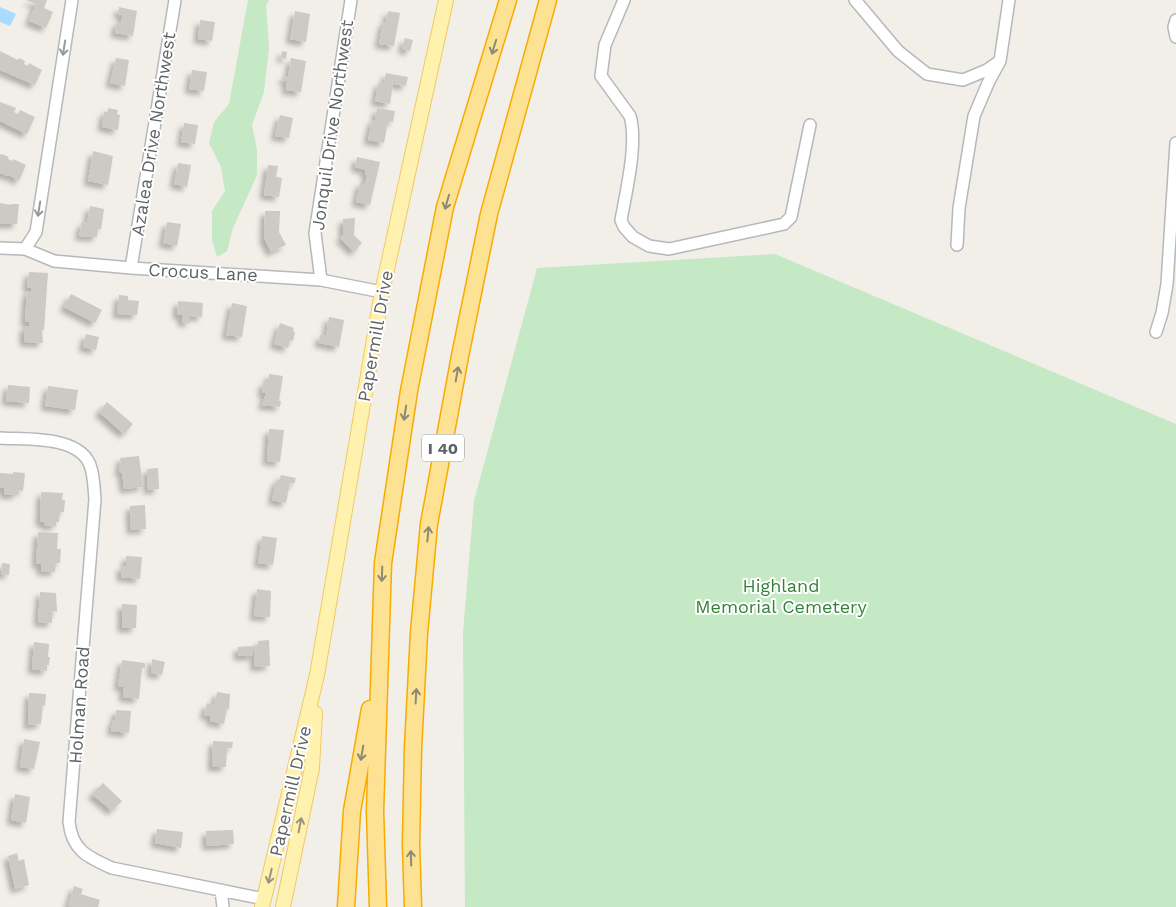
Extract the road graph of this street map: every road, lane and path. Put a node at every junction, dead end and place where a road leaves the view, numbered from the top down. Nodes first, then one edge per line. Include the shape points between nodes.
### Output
1 (72, 0) edge
2 (175, 0) edge
3 (351, 0) edge
4 (446, 0) edge
5 (508, 0) edge
6 (548, 0) edge
7 (624, 0) edge
8 (855, 0) edge
9 (1009, 0) edge
10 (1176, 20) edge
11 (1176, 36) edge
12 (1000, 60) junction
13 (810, 125) dead end
14 (1176, 143) edge
15 (957, 245) dead end
16 (0, 248) edge
17 (25, 249) junction
18 (132, 268) junction
19 (321, 280) junction
20 (382, 292) junction
21 (1156, 332) dead end
22 (0, 438) edge
23 (380, 653) junction
24 (317, 675) junction
25 (221, 890) junction
26 (263, 903) edge
27 (223, 907) edge
28 (283, 907) edge
29 (346, 907) edge
30 (378, 907) edge
31 (412, 907) edge

1 -> 17 street via 36,232
2 - 18 street, Azalea Drive Northwest
3 - 19 street, Jonquil Drive Northwest via 315,233
4 - 20 main road, Papermill Drive
5 -> 23 highway, I 40 via 445,207 411,381 383,563
31 -> 6 highway, I 40 via 413,748 429,524 489,214
7 - 13 street via 605,45 601,76 632,123 632,149 622,220 633,237 649,246 669,249 784,224 790,217
8 - 12 street via 898,51 927,74 963,80 987,70
9 - 12 street
10 - 11 street
12 - 15 street via 974,116 959,208
14 - 21 street via 1167,284
16 - 17 street, Crocus Lane
17 - 18 street, Crocus Lane via 54,261
18 - 19 street, Crocus Lane
19 - 20 street, Crocus Lane
20 - 24 main road, Papermill Drive
22 - 25 street, Holman Road via 62,443 79,450 91,466 95,499 70,835 77,848 112,868
23 -> 29 highway via 352,811
23 - 30 highway, I 40 via 375,811
24 -> 26 main road, Papermill Drive
28 -> 24 main road, Papermill Drive via 312,768
25 - 26 street, Holman Road
25 - 27 street

